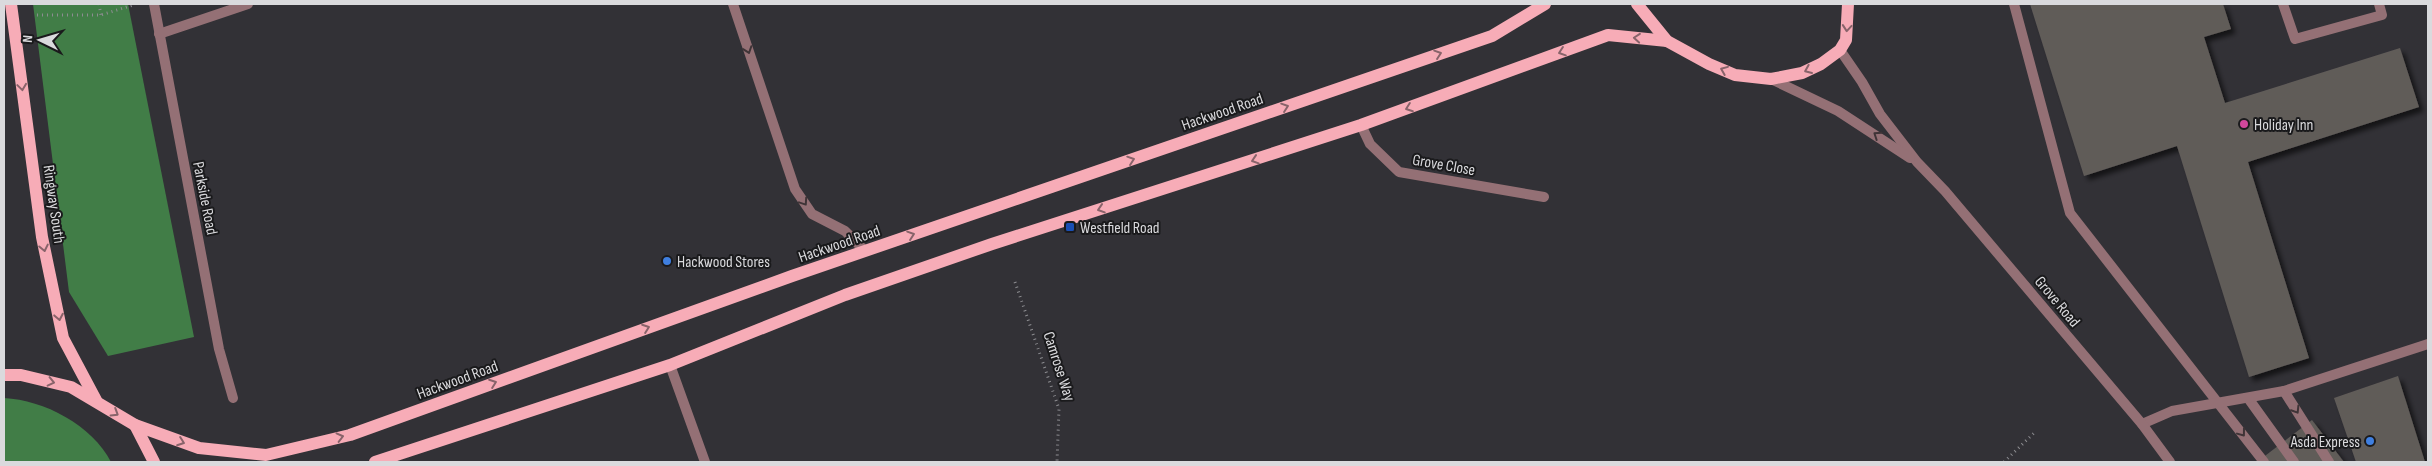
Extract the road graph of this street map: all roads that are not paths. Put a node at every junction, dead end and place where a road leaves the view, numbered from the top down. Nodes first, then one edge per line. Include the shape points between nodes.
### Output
1 (11, 4) edge
2 (154, 4) edge
3 (248, 4) edge
4 (732, 4) edge
5 (1544, 4) edge
6 (1637, 4) edge
7 (1848, 4) edge
8 (2014, 4) edge
9 (2283, 4) edge
10 (2379, 4) edge
11 (159, 34) junction
12 (1667, 41) junction
13 (1840, 50) junction
14 (1771, 79) junction
15 (1361, 125) junction
16 (1917, 162) junction
17 (1544, 197) dead end
18 (865, 251) junction
19 (2428, 344) edge
20 (670, 365) junction
21 (4, 375) edge
22 (2284, 391) junction
23 (233, 398) dead end
24 (2248, 398) junction
25 (96, 400) junction
26 (2220, 404) junction
27 (2142, 424) junction
28 (135, 425) junction
29 (154, 462) edge
30 (375, 462) edge
31 (705, 462) edge
32 (2170, 462) edge
33 (2264, 462) edge
34 (2294, 462) edge
35 (2329, 462) edge

1 -> 25 main road, Ringway South via 42,237 63,338
2 - 11 street, Parkside Road
3 - 11 street
4 -> 18 street via 795,189 812,214 845,231
18 -> 5 main road, Hackwood Road via 1492,36
6 - 12 main road
7 -> 13 main road via 1846,40
8 - 26 street via 2070,213
9 - 10 street via 2295,39 2382,15
11 - 23 street, Parkside Road via 219,349
14 -> 12 main road via 1736,75
12 -> 15 main road via 1608,36
13 -> 14 main road via 1802,73
13 - 16 street, Grove Road via 1880,114
16 -> 14 street, Grove Road via 1838,111
15 - 17 street, Grove Close via 1370,144 1398,172
15 -> 20 main road via 845,294
16 - 27 street, Grove Road
28 -> 18 main road, Hackwood Road via 199,448 266,455 350,435
19 - 22 street
20 - 30 main road
20 - 31 street
21 -> 25 main road, Hackwood Road via 21,375 71,387
22 - 24 street
22 -> 35 street
24 - 26 street
24 - 34 street
25 -> 28 main road, Hackwood Road
26 - 27 street via 2172,411
26 -> 33 street
27 - 32 street, Grove Road
28 - 29 main road

